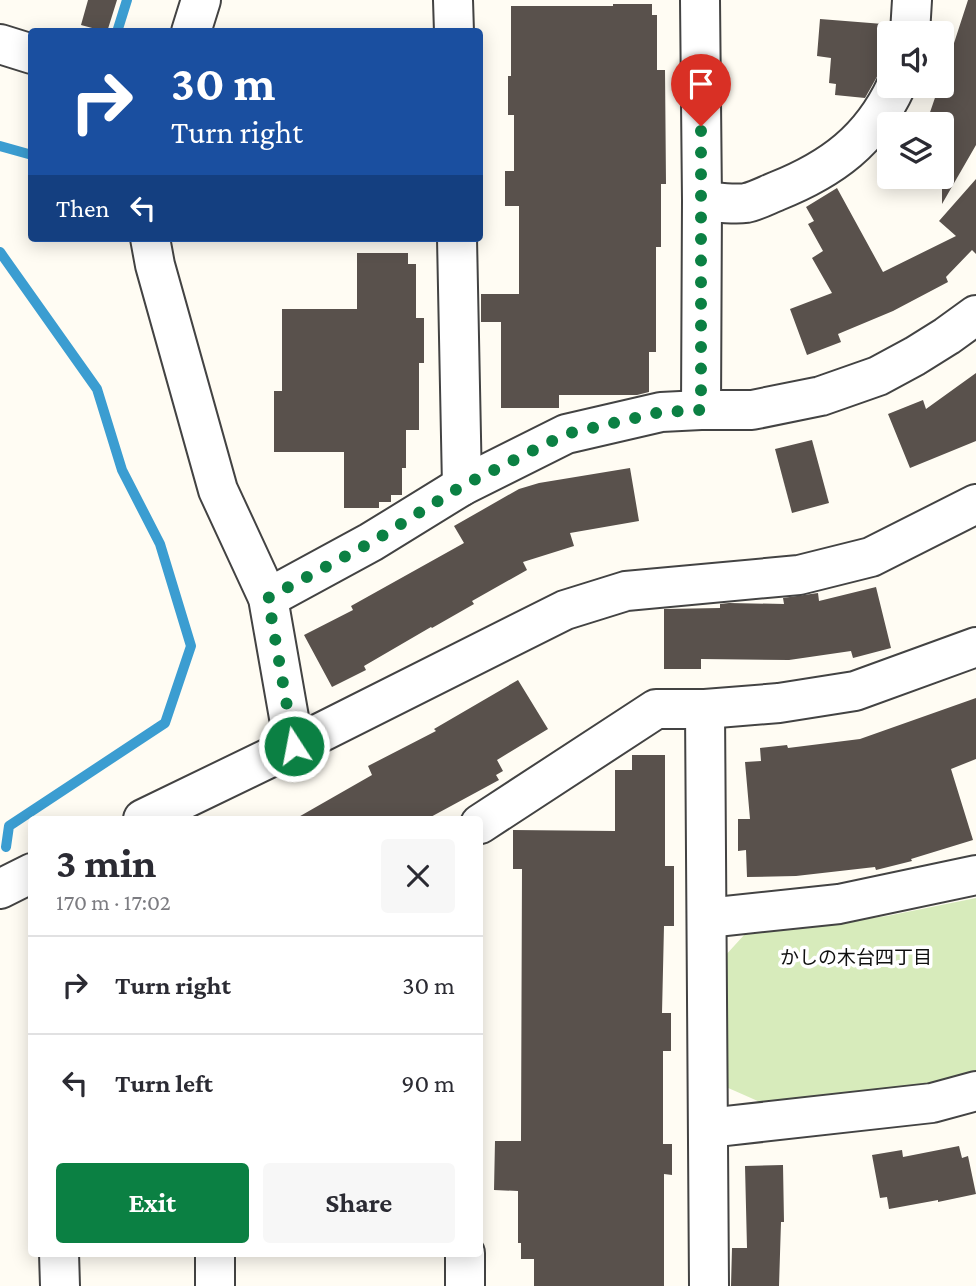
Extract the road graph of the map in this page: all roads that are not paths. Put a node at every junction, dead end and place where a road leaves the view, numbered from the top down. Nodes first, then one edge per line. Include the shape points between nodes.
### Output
1 (201, 0) edge
2 (453, 0) edge
3 (700, 0) edge
4 (912, 0) edge
5 (911, 21) edge
6 (192, 28) edge
7 (454, 28) edge
8 (0, 44) edge
9 (28, 53) edge
10 (890, 98) edge
11 (702, 201) junction
12 (151, 242) edge
13 (457, 242) edge
14 (976, 315) edge
15 (701, 410) junction
16 (462, 486) junction
17 (976, 504) edge
18 (268, 598) junction
19 (976, 648) edge
20 (705, 709) junction
21 (294, 746) junction
22 (149, 816) edge
23 (483, 822) edge
24 (976, 874) edge
25 (28, 875) edge
26 (0, 889) edge
27 (707, 918) junction
28 (976, 1091) edge
29 (708, 1128) junction
30 (60, 1257) edge
31 (215, 1257) edge
32 (465, 1257) edge
33 (60, 1286) edge
34 (215, 1286) edge
35 (465, 1286) edge
36 (709, 1286) edge

1 - 6 street
2 - 7 street
3 - 11 street
4 - 5 street
8 - 9 street
10 - 11 street via 857,143 816,174 746,203
11 - 15 street
12 - 18 street via 218,490
13 - 16 street
14 - 15 street via 878,376 821,396 752,410
15 - 16 street via 661,412 566,434
16 - 18 street
17 - 21 street via 871,557 799,575 626,591 565,610
18 - 21 street
19 - 20 street via 855,691
20 - 23 street via 656,709
20 - 27 street
21 - 22 street
24 - 27 street via 839,904
25 - 26 street
27 - 29 street
28 - 29 street via 932,1103
29 - 36 street
30 - 33 street
31 - 34 street
32 - 35 street

